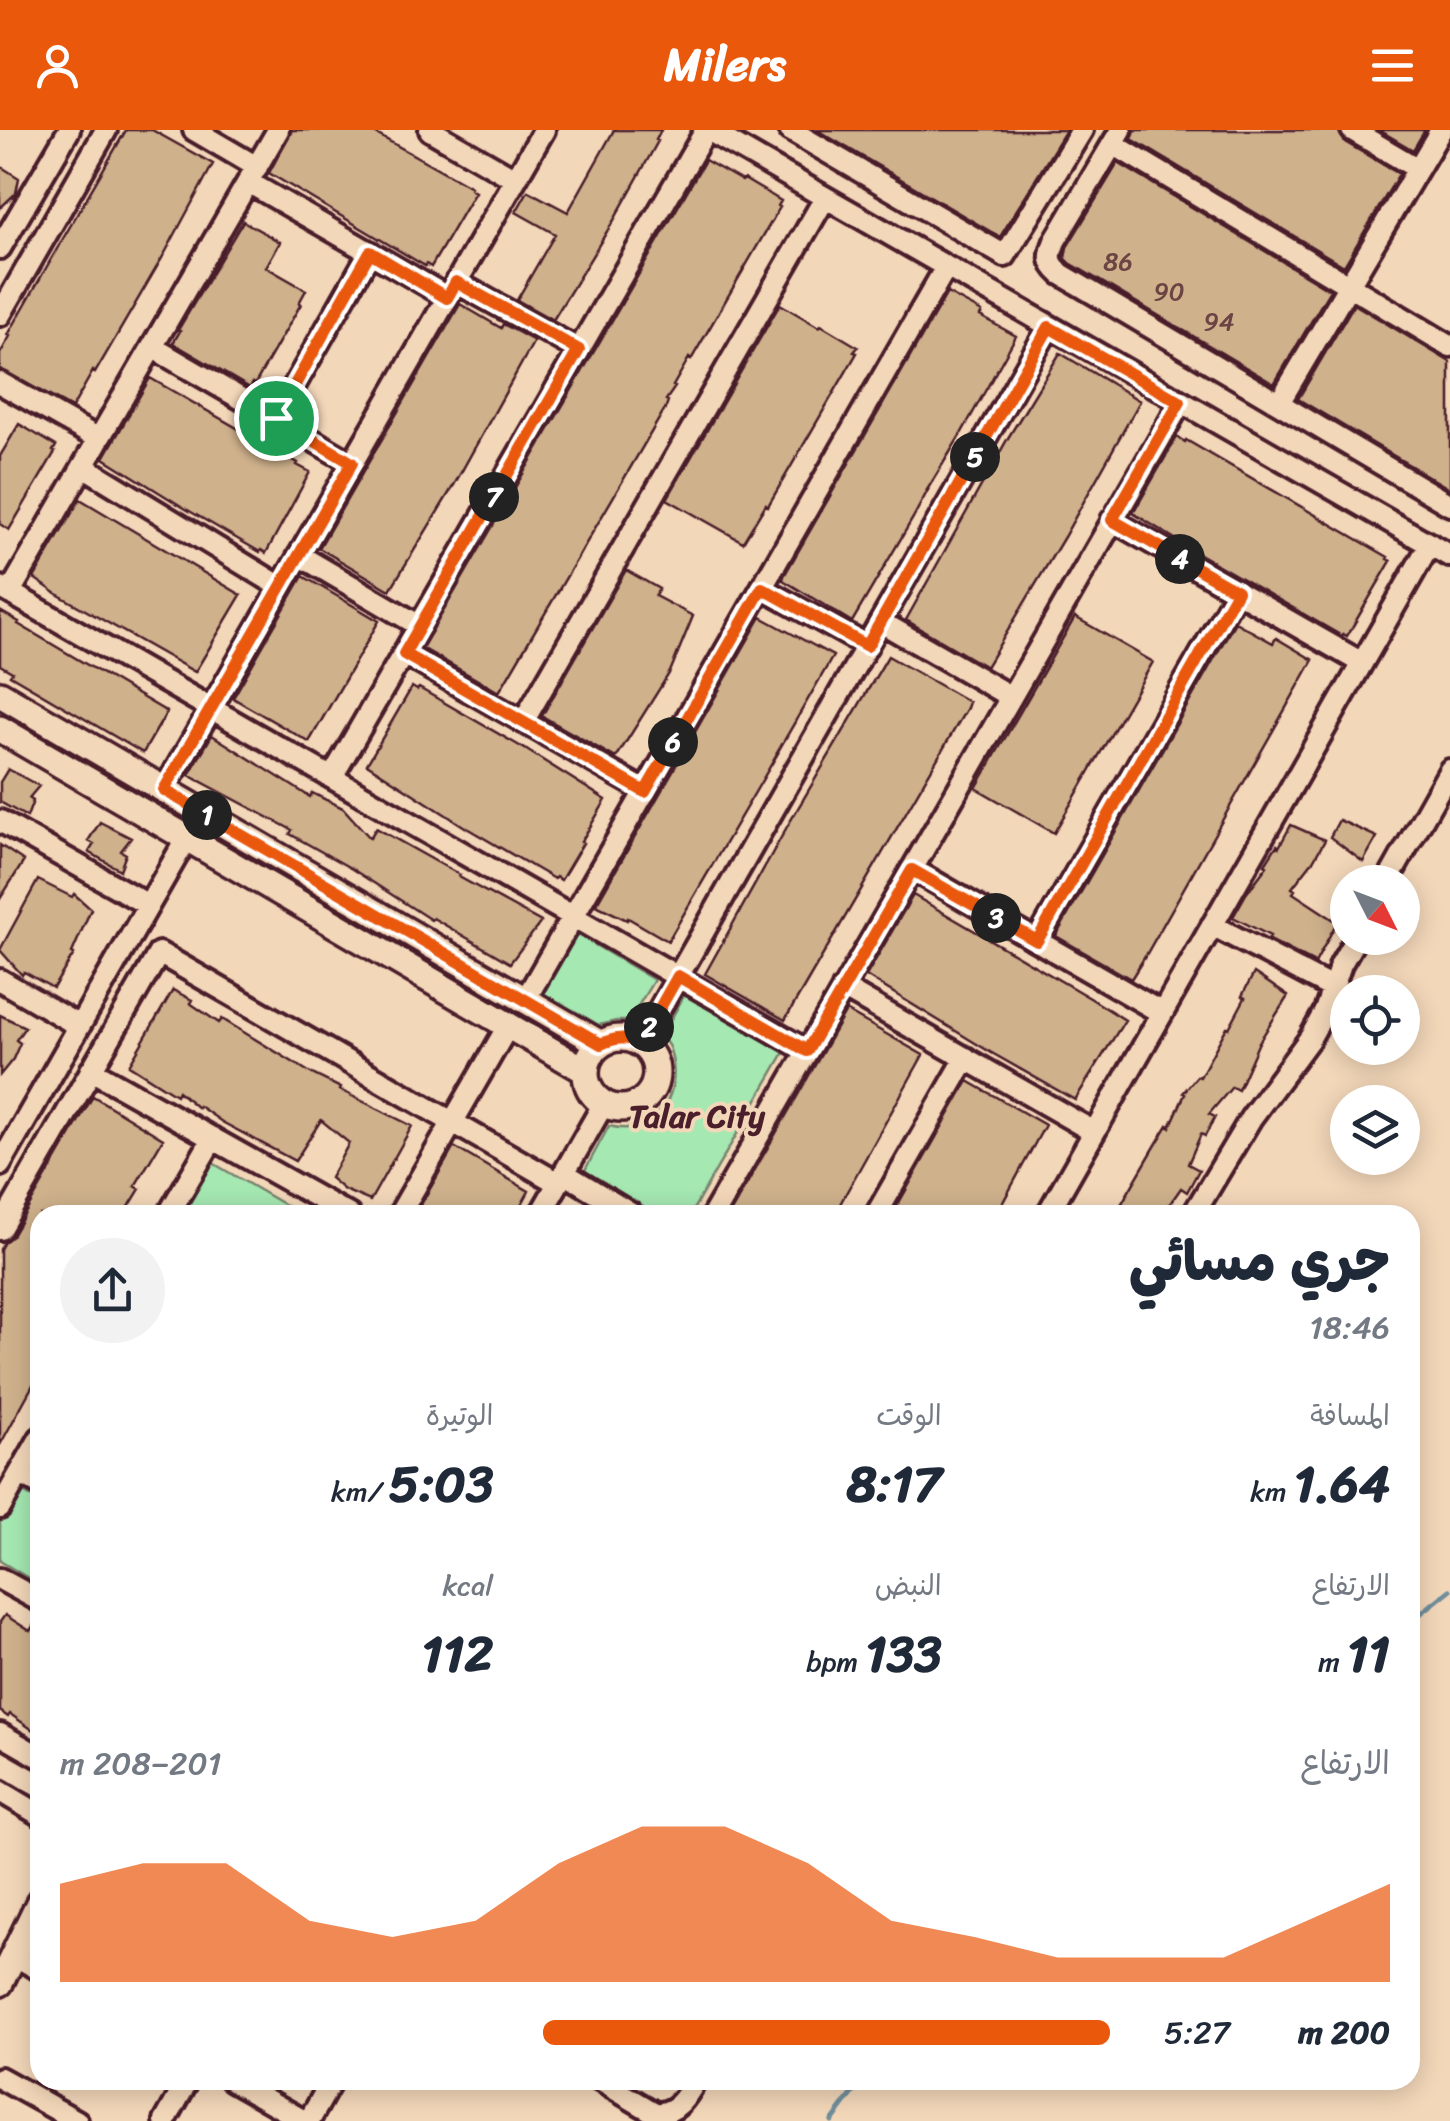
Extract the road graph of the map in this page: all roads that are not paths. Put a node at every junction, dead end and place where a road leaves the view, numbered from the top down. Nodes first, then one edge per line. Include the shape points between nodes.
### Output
1 (69, 130) edge
2 (106, 130) edge
3 (194, 130) edge
4 (278, 130) edge
5 (430, 130) edge
6 (544, 130) edge
7 (707, 130) edge
8 (790, 130) edge
9 (1082, 130) edge
10 (1352, 130) edge
11 (1441, 130) edge
12 (1117, 137) edge
13 (1418, 169) junction
14 (252, 174) junction
15 (516, 179) junction
16 (825, 198) junction
17 (0, 248) edge
18 (370, 252) junction
19 (946, 268) junction
20 (1349, 286) junction
21 (452, 290) junction
22 (0, 315) edge
23 (1049, 327) junction
24 (1450, 346) edge
25 (152, 347) junction
26 (579, 350) junction
27 (0, 382) edge
28 (1180, 402) junction
29 (1279, 403) junction
30 (276, 418) junction
31 (99, 439) junction
32 (352, 463) junction
33 (83, 466) junction
34 (1450, 504) edge
35 (1112, 520) junction
36 (1430, 544) junction
37 (299, 555) junction
38 (1450, 556) edge
39 (281, 587) junction
40 (762, 588) junction
41 (5, 590) edge
42 (1237, 591) junction
43 (880, 622) junction
44 (420, 626) junction
45 (867, 646) junction
46 (404, 654) junction
47 (1362, 663) junction
48 (0, 695) edge
49 (1011, 697) junction
50 (211, 708) junction
51 (523, 722) junction
52 (0, 728) edge
53 (1450, 770) edge
54 (332, 777) junction
55 (164, 790) junction
56 (645, 792) junction
57 (0, 821) edge
58 (186, 838) junction
59 (1397, 865) edge
60 (912, 870) junction
61 (148, 905) junction
62 (573, 916) junction
63 (1212, 925) junction
64 (1037, 941) junction
65 (678, 976) junction
66 (0, 980) edge
67 (1330, 987) edge
68 (843, 988) junction
69 (1330, 994) edge
70 (525, 1000) junction
71 (1162, 1013) junction
72 (79, 1026) junction
73 (508, 1026) junction
74 (640, 1043) junction
75 (601, 1044) junction
76 (807, 1051) junction
77 (966, 1058) junction
78 (92, 1070) junction
79 (586, 1071) junction
80 (604, 1104) junction
81 (452, 1122) junction
82 (1094, 1132) junction
83 (213, 1138) junction
84 (0, 1164) edge
85 (561, 1178) junction
86 (174, 1205) edge
87 (331, 1205) edge
88 (404, 1205) edge
89 (546, 1205) edge
90 (614, 1205) edge
91 (719, 1205) edge
92 (882, 1205) edge
93 (1052, 1205) edge
94 (1199, 1205) edge
95 (0, 1229) edge
96 (30, 1456) edge
97 (20, 1473) junction
98 (30, 1478) edge
99 (0, 1508) edge
100 (0, 1579) edge
101 (30, 1596) edge
102 (0, 1734) edge
103 (30, 1751) edge
104 (0, 1791) edge
105 (30, 1809) edge
106 (30, 1922) edge
107 (14, 1955) junction
108 (30, 1964) edge
109 (0, 1983) edge
110 (0, 2078) edge
111 (182, 2090) edge
112 (250, 2090) edge
113 (326, 2090) edge
114 (616, 2090) edge
115 (689, 2090) edge
116 (77, 2121) edge
117 (165, 2121) edge
118 (306, 2121) edge

1 - 17 street
2 - 22 street
3 - 14 street
4 - 14 street
5 - 15 street
6 - 15 street
7 - 16 street
7 - 26 street
8 - 9 street via 1005,256
10 - 13 street
11 - 13 street
12 - 20 street
12 - 29 street via 1055,241 1052,266
13 - 20 street
14 - 18 street
14 - 25 street
15 - 21 street
16 - 19 street
16 - 51 street
18 - 21 street
18 - 30 street
19 - 23 street
19 - 40 street
20 - 24 street
20 - 29 street
21 - 26 street
21 - 32 street
23 - 28 street
23 - 43 street
25 - 30 street
25 - 31 street
26 - 44 street
27 - 31 street
28 - 35 street
28 - 36 street
29 - 34 street
30 - 32 street
31 - 33 street
32 - 37 street
33 - 39 street
33 - 41 street
35 - 42 street
35 - 49 street
36 - 38 street
36 - 47 street
37 - 39 street
37 - 44 street
39 - 50 street
40 - 45 street
40 - 56 street
41 - 50 street
42 - 47 street
42 - 64 street
43 - 45 street
43 - 49 street
44 - 46 street
45 - 65 street
46 - 51 street
46 - 54 street
47 - 63 street
48 - 55 street
49 - 60 street
50 - 54 street
50 - 55 street
51 - 56 street
52 - 58 street
53 - 59 street
54 - 62 street
55 - 70 street
56 - 62 street
57 - 61 street
58 - 61 street
58 - 73 street
60 - 64 street
60 - 68 street
61 - 72 street
62 - 65 street
62 - 70 street
63 - 67 street
63 - 71 street
64 - 71 street
65 - 74 street
65 - 76 street
66 - 72 street
68 - 76 street
68 - 77 street
69 - 94 street via 1310,1038
70 - 75 street
71 - 82 street
72 - 84 street
73 - 79 street
73 - 81 street
74 - 75 street via 622,1038
74 - 80 street via 656,1065 654,1088 626,1109
75 - 79 street
76 - 91 street
77 - 82 street
77 - 92 street
78 - 81 street via 159,952
78 - 83 street
78 - 95 street
79 - 80 street via 588,1086
80 - 85 street
81 - 85 street
81 - 88 street
82 - 93 street
83 - 86 street
83 - 87 street
85 - 89 street
85 - 90 street
96 - 97 street
97 - 98 street
97 - 99 street
100 - 101 street
102 - 103 street
104 - 105 street
106 - 107 street
107 - 108 street
107 - 109 street
110 - 116 street
111 - 117 street
112 - 118 street
113 - 118 street
114 - 115 street via 664,2114

